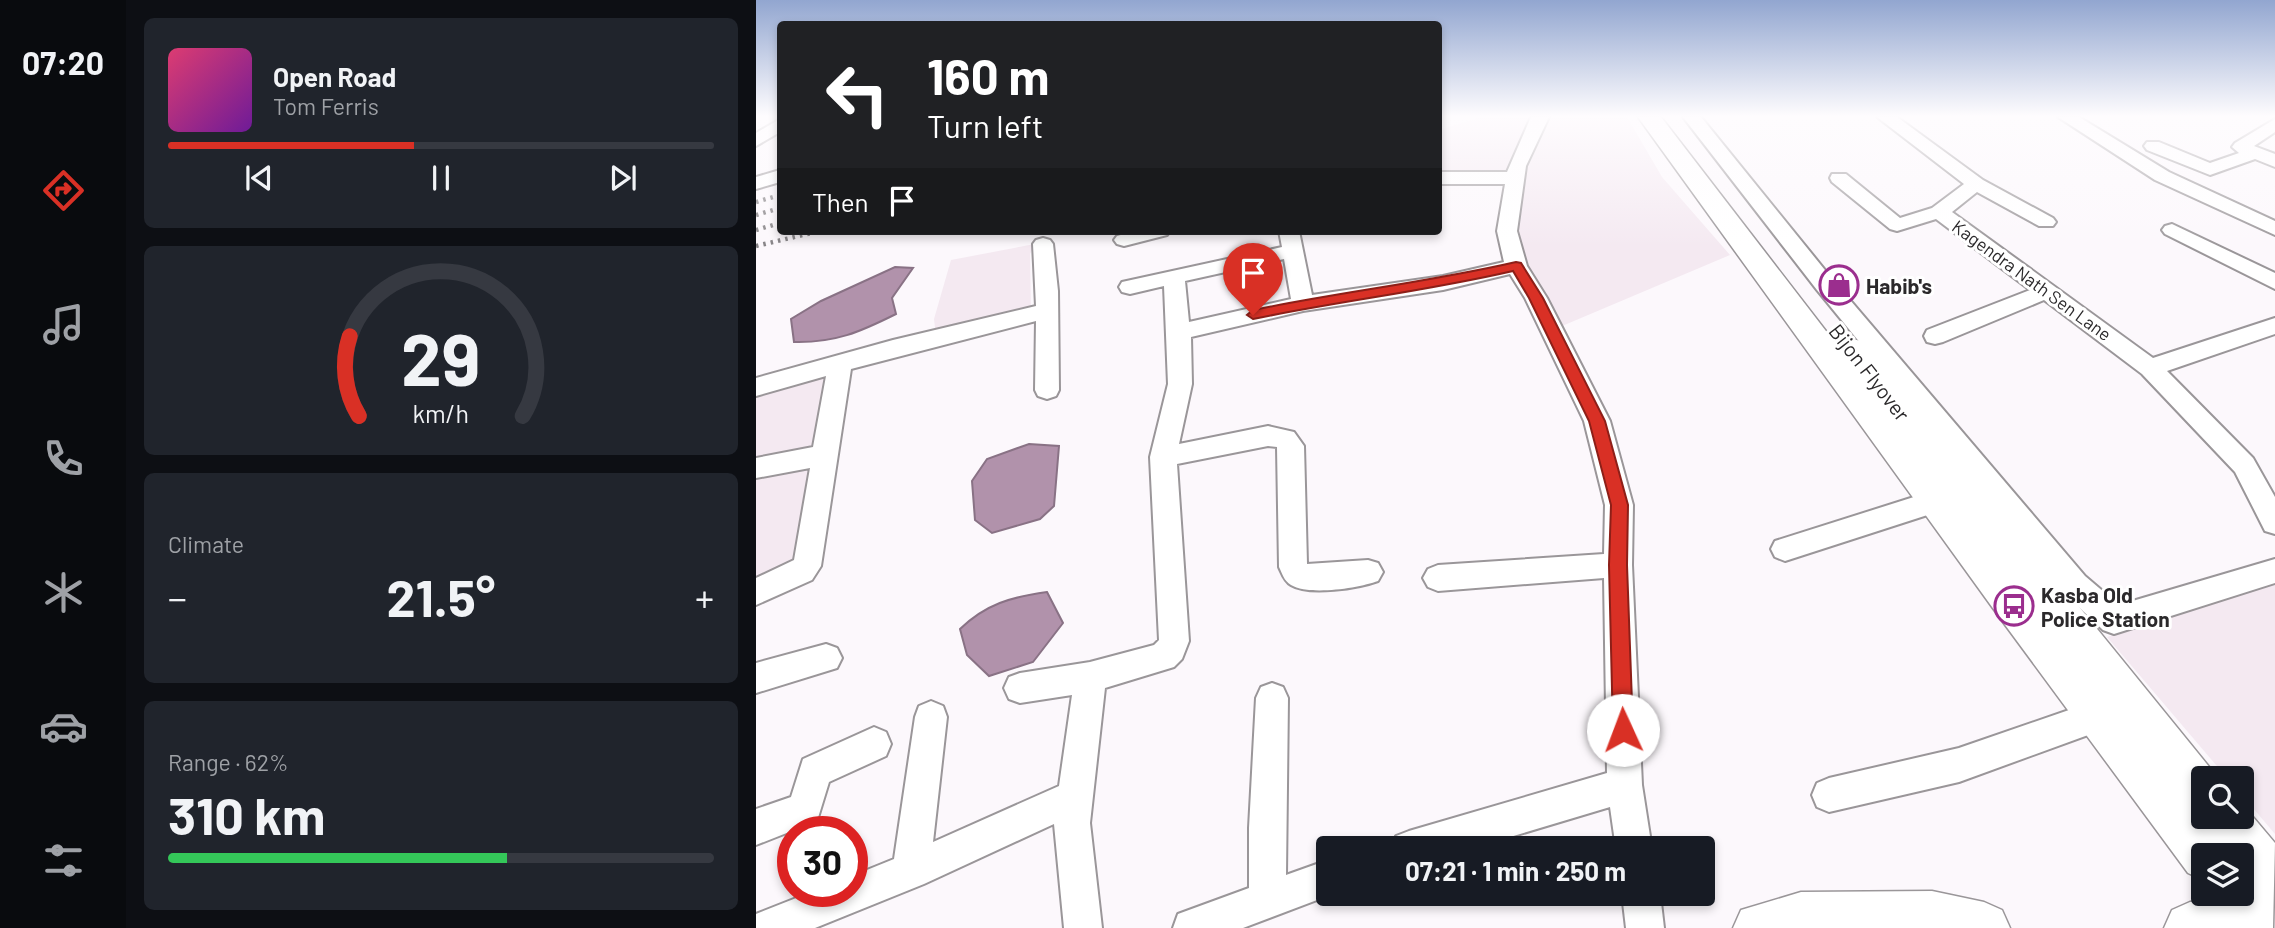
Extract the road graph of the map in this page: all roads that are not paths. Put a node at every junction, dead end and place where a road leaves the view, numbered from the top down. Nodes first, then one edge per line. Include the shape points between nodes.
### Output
1 (1520, 160) edge
2 (1683, 160) edge
3 (1701, 160) edge
4 (1726, 160) edge
5 (1944, 160) edge
6 (2137, 160) edge
7 (2189, 160) edge
8 (2235, 160) edge
9 (777, 177) edge
10 (1442, 178) edge
11 (1515, 178) junction
12 (1839, 178) dead end
13 (756, 183) edge
14 (1976, 184) junction
15 (1939, 212) junction
16 (2046, 222) dead end
17 (2269, 222) edge
18 (2172, 230) dead end
19 (1144, 235) edge
20 (1292, 236) edge
21 (1124, 240) dead end
22 (1043, 244) dead end
23 (1516, 266) junction
24 (1174, 277) junction
25 (2275, 282) edge
26 (1130, 287) dead end
27 (2047, 291) junction
28 (1303, 304) junction
29 (1045, 311) junction
30 (2275, 326) edge
31 (1179, 332) junction
32 (1935, 337) dead end
33 (840, 364) junction
34 (2150, 368) junction
35 (756, 387) edge
36 (1047, 390) dead end
37 (827, 455) junction
38 (1163, 457) junction
39 (756, 468) edge
40 (1942, 492) junction
41 (2275, 523) edge
42 (1785, 549) dead end
43 (1618, 565) junction
44 (2275, 571) edge
45 (1368, 572) dead end
46 (1438, 578) dead end
47 (756, 592) edge
48 (826, 658) dead end
49 (1090, 677) junction
50 (756, 678) edge
51 (1020, 688) dead end
52 (1272, 698) dead end
53 (2098, 716) junction
54 (931, 717) dead end
55 (874, 744) dead end
56 (2191, 780) edge
57 (1625, 785) junction
58 (1829, 795) dead end
59 (1074, 797) junction
60 (756, 827) edge
61 (2227, 829) edge
62 (1453, 836) edge
63 (1632, 836) edge
64 (2195, 843) edge
65 (911, 871) junction
66 (1316, 882) edge
67 (1268, 900) junction
68 (1643, 906) edge
69 (2260, 906) edge
70 (1875, 922) edge
71 (768, 928) edge
72 (1083, 928) edge
73 (1192, 928) edge
74 (1646, 928) edge
75 (1759, 928) edge
76 (1984, 928) edge
77 (2190, 928) edge

1 - 11 street
2 - 40 main road, Bijon Flyover
3 - 40 main road, Bijon Flyover
4 - 44 street via 2075,585 2114,620
5 - 14 street
6 - 17 street via 2162,176
7 - 8 street via 2210,169
9 - 13 street
10 - 11 street
11 - 23 street via 1507,231
12 - 15 street via 1898,225
14 - 15 street, Kagendra Nath Sen Lane
14 - 16 street
15 - 27 street, Kagendra Nath Sen Lane
18 - 25 street
19 - 21 street
20 - 24 street
20 - 28 street
22 - 29 street
23 - 28 street via 1443,283
23 - 43 street via 1597,421 1619,505
24 - 26 street
24 - 31 street
27 - 32 street
27 - 34 street, Kagendra Nath Sen Lane
28 - 31 street
29 - 33 street
29 - 36 street
30 - 34 street
31 - 38 street via 1180,384
33 - 35 street
33 - 37 street
34 - 41 street, Kagendra Nath Sen Lane via 2244,465
37 - 39 street
37 - 47 street via 807,566
38 - 45 street via 1268,436 1285,439 1291,446 1293,567 1297,574 1311,578
38 - 49 street via 1174,641 1163,657
40 - 42 street
40 - 53 main road
40 - 56 main road, Bijon Flyover via 1993,529
43 - 46 street
43 - 57 street
48 - 50 street
49 - 51 street
49 - 59 street
52 - 67 street
53 - 58 street via 1959,765
53 - 64 main road
54 - 65 street
55 - 60 street via 815,771 806,808
57 - 62 street
57 - 63 street
59 - 65 street
59 - 72 street via 1072,823
61 - 69 main road
65 - 71 street
66 - 67 street
67 - 73 street
68 - 74 street
69 - 77 main road
70 - 75 main road via 1801,917
70 - 76 main road via 1932,916

